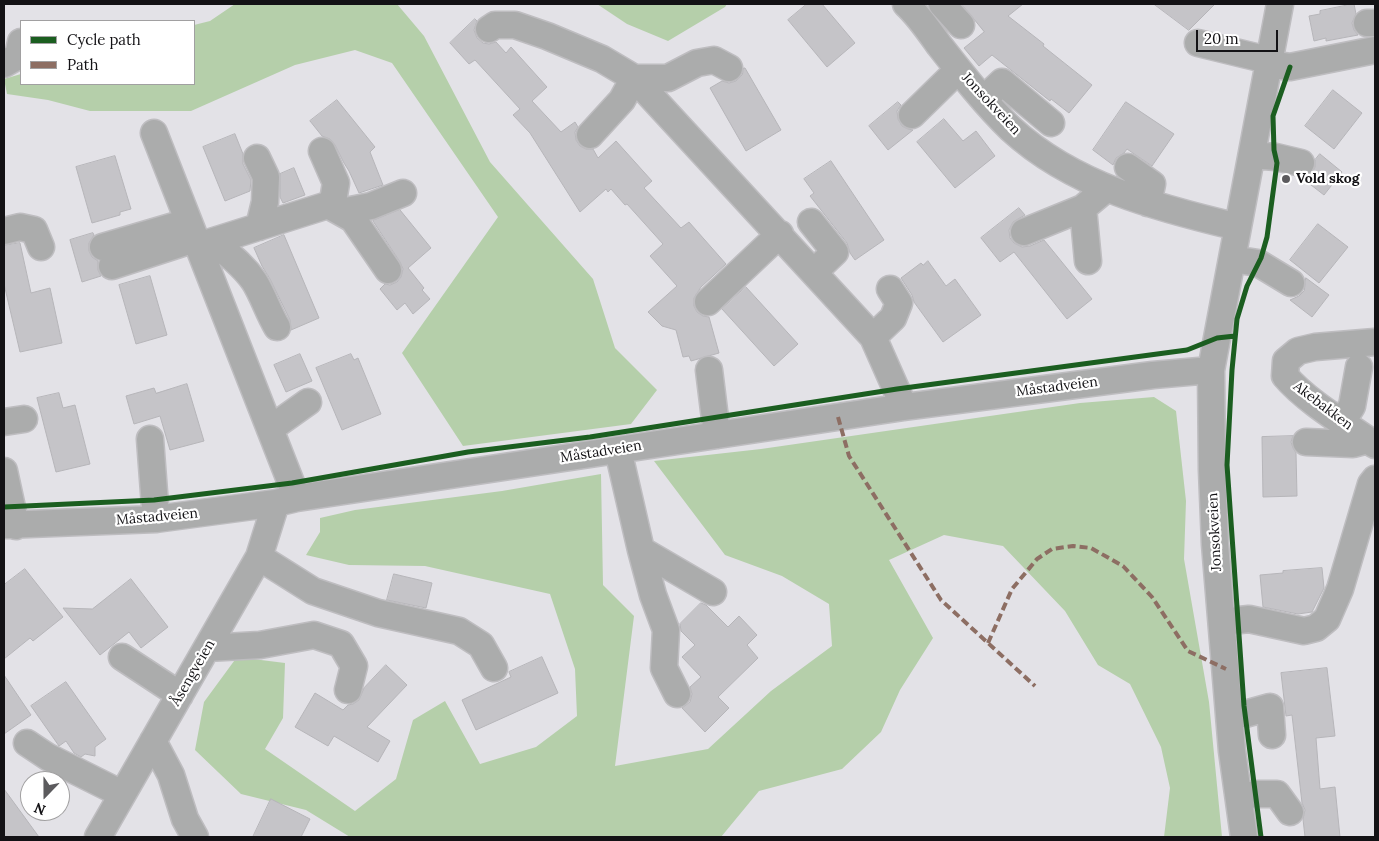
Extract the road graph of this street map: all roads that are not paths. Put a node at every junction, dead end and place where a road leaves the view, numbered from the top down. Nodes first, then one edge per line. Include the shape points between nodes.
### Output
1 (942, 4) edge
2 (1280, 4) edge
3 (913, 6) edge
4 (961, 25) dead end
5 (489, 29) dead end
6 (20, 38) edge
7 (1198, 43) dead end
8 (1375, 50) edge
9 (1268, 62) junction
10 (4, 64) edge
11 (729, 68) dead end
12 (958, 70) junction
13 (634, 78) junction
14 (984, 99) junction
15 (912, 115) dead end
16 (1051, 123) dead end
17 (154, 133) dead end
18 (590, 135) dead end
19 (322, 151) dead end
20 (1252, 155) junction
21 (257, 158) dead end
22 (1301, 163) dead end
23 (1128, 167) dead end
24 (1107, 188) junction
25 (402, 193) dead end
26 (1148, 203) junction
27 (335, 208) junction
28 (1083, 208) junction
29 (811, 222) dead end
30 (259, 227) junction
31 (1238, 227) junction
32 (4, 231) edge
33 (1024, 232) dead end
34 (780, 234) junction
35 (199, 237) junction
36 (41, 247) dead end
37 (107, 257) dead end
38 (1232, 259) junction
39 (1088, 261) dead end
40 (388, 270) dead end
41 (814, 272) junction
42 (1291, 283) dead end
43 (890, 289) dead end
44 (708, 302) dead end
45 (277, 327) dead end
46 (873, 337) junction
47 (1375, 342) edge
48 (1359, 367) dead end
49 (709, 370) dead end
50 (1211, 370) junction
51 (308, 402) dead end
52 (904, 406) junction
53 (1342, 422) junction
54 (270, 429) junction
55 (717, 435) junction
56 (150, 438) dead end
57 (1306, 442) dead end
58 (1372, 443) edge
59 (618, 450) junction
60 (4, 471) edge
61 (1375, 479) edge
62 (287, 501) junction
63 (156, 519) junction
64 (10, 526) edge
65 (641, 550) junction
66 (258, 557) junction
67 (713, 592) dead end
68 (1222, 622) junction
69 (207, 648) junction
70 (122, 657) dead end
71 (494, 668) dead end
72 (348, 690) dead end
73 (677, 694) dead end
74 (180, 695) junction
75 (1230, 714) junction
76 (1272, 735) dead end
77 (153, 741) junction
78 (27, 743) dead end
79 (122, 794) junction
80 (1239, 798) junction
81 (1290, 812) dead end
82 (98, 837) edge
83 (195, 837) edge
84 (1244, 837) edge

1 - 4 street
2 - 9 street, Jonsokveien
3 - 12 street, Jonsokveien
5 - 13 street via 495,25 515,25 602,59
6 - 10 street via 18,56
7 - 9 street
8 - 9 street via 1290,67
9 - 20 street, Jonsokveien
11 - 13 street via 714,60 697,62 668,78
12 - 14 street, Jonsokveien
12 - 15 street
13 - 18 street via 622,100
13 - 34 street
14 - 16 street via 1002,82
14 - 24 street, Jonsokveien via 1010,128 1043,154
17 - 35 street
19 - 27 street via 336,183
20 - 22 street via 1276,156
20 - 31 street, Jonsokveien
21 - 30 street via 266,177
23 - 26 street via 1152,184
24 - 26 street, Jonsokveien
24 - 28 street
25 - 27 street via 371,206
26 - 31 street, Jonsokveien
27 - 30 street
27 - 40 street via 353,219
28 - 33 street
28 - 39 street
29 - 41 street via 835,252
30 - 35 street
31 - 38 street, Jonsokveien
32 - 36 street via 20,227 34,230
34 - 41 street
34 - 44 street
35 - 37 street
35 - 45 street via 243,267
35 - 54 street
38 - 42 street via 1258,263
38 - 50 street, Jonsokveien
41 - 46 street
43 - 46 street via 899,303 893,318
46 - 52 street
47 - 53 street, Akebakken via 1315,347 1298,351 1286,361 1285,376 1294,386
48 - 53 street via 1352,406
49 - 55 street
50 - 52 street, Måstadveien
50 - 68 street, Jonsokveien via 1214,516
51 - 54 street
52 - 55 street, Måstadveien
53 - 58 street, Akebakken
54 - 62 street
55 - 59 street, Måstadveien
56 - 63 street
57 - 58 street
59 - 62 street, Måstadveien
59 - 65 street
60 - 64 street, Måstadveien
61 - 68 street via 1340,589 1327,619 1316,628 1304,631 1249,619
62 - 63 street, Måstadveien
62 - 66 street, Åsengveien
63 - 64 street, Måstadveien
65 - 67 street
65 - 73 street via 666,630 664,668
66 - 69 street, Åsengveien
66 - 71 street via 313,591 378,613 459,631 481,645
68 - 75 street, Jonsokveien
69 - 72 street via 260,645 314,635 342,644 354,666
69 - 74 street, Åsengveien
70 - 74 street
74 - 77 street, Åsengveien
75 - 76 street via 1270,708
75 - 80 street, Jonsokveien
77 - 79 street, Åsengveien
77 - 83 street via 171,774 185,819
78 - 79 street
79 - 82 street, Åsengveien
80 - 81 street via 1277,794
80 - 84 street, Jonsokveien

